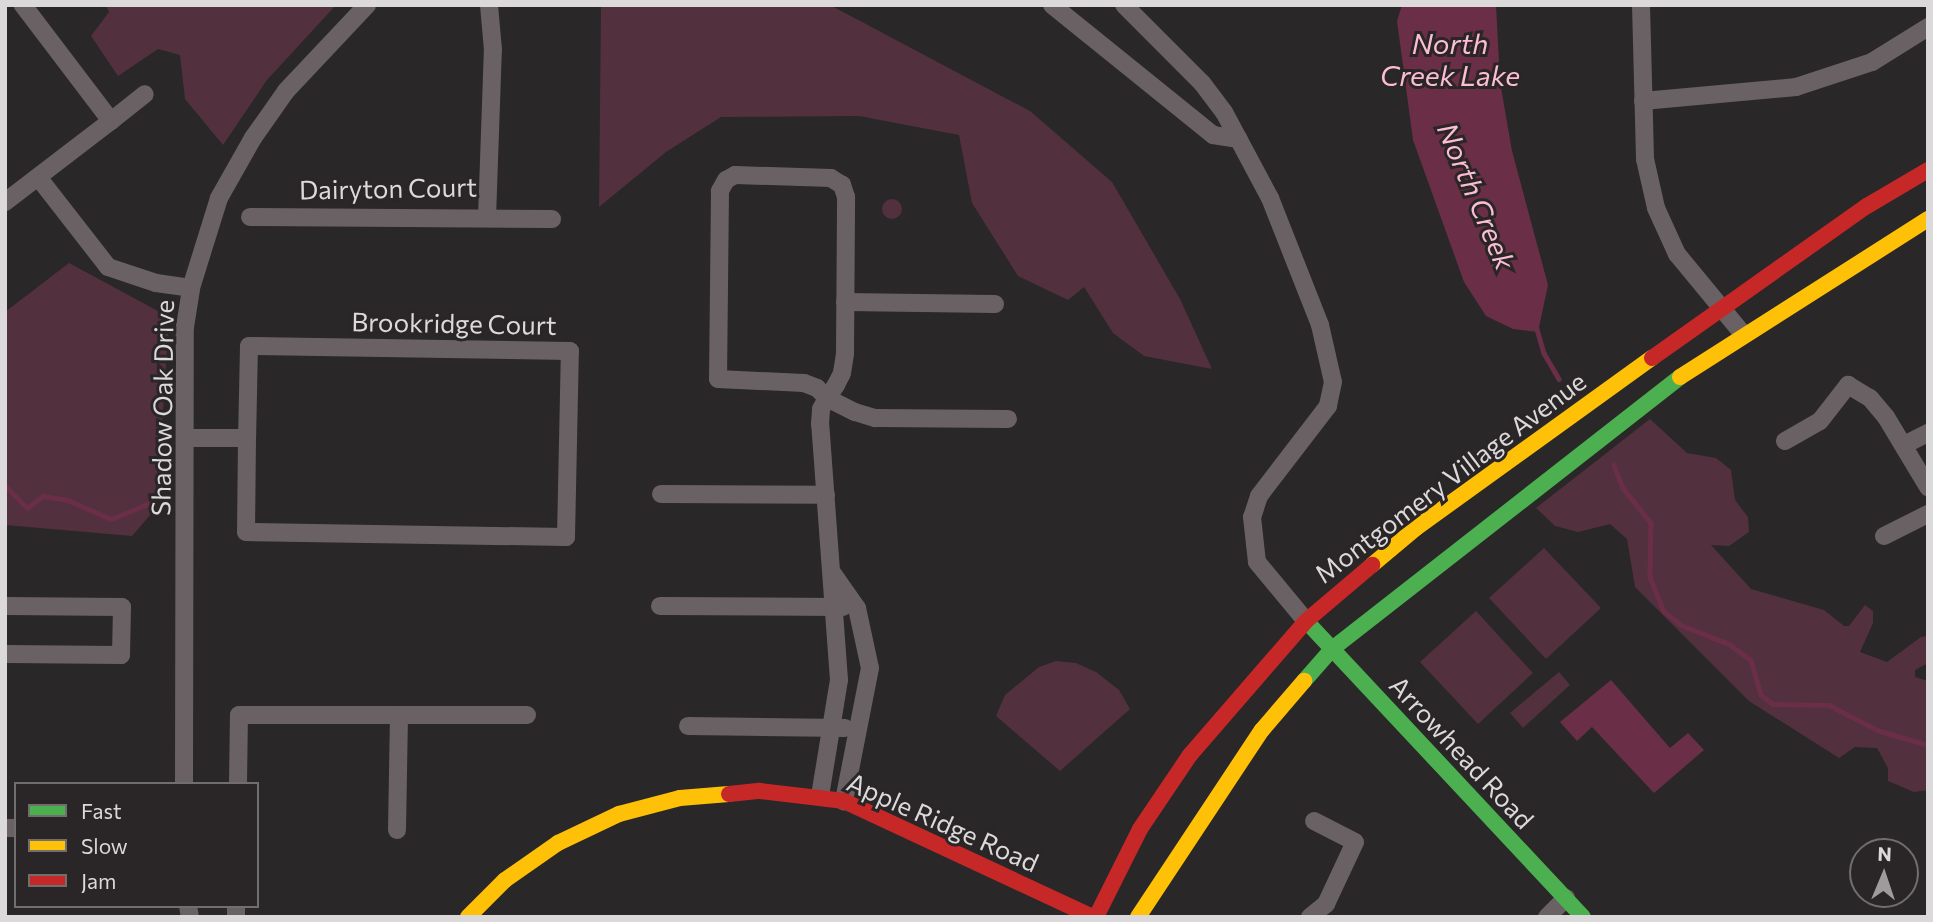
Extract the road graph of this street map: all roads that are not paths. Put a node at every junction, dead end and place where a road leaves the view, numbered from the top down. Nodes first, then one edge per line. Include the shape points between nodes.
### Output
1 (23, 5) edge
2 (367, 5) edge
3 (489, 5) edge
4 (1052, 5) edge
5 (1124, 5) edge
6 (1641, 5) edge
7 (1928, 27) edge
8 (145, 94) dead end
9 (1643, 101) junction
10 (111, 121) junction
11 (1239, 139) junction
12 (1928, 170) edge
13 (38, 177) junction
14 (5, 202) edge
15 (250, 217) dead end
16 (487, 218) junction
17 (552, 219) dead end
18 (1928, 219) edge
19 (191, 288) junction
20 (845, 302) junction
21 (995, 304) dead end
22 (1719, 308) junction
23 (1743, 334) junction
24 (827, 398) junction
25 (1008, 419) dead end
26 (1928, 433) edge
27 (185, 438) junction
28 (247, 438) junction
29 (1785, 440) dead end
30 (1906, 444) junction
31 (1928, 487) edge
32 (662, 494) dead end
33 (825, 495) junction
34 (1928, 514) edge
35 (1884, 536) dead end
36 (833, 574) junction
37 (5, 606) edge
38 (660, 606) dead end
39 (832, 607) junction
40 (857, 608) junction
41 (1306, 621) junction
42 (1332, 649) junction
43 (5, 654) edge
44 (399, 715) junction
45 (527, 715) dead end
46 (688, 726) dead end
47 (834, 727) junction
48 (860, 730) junction
49 (184, 782) edge
50 (238, 782) edge
51 (820, 796) junction
52 (845, 801) junction
53 (1314, 821) dead end
54 (397, 830) dead end
55 (1566, 898) junction
56 (468, 917) edge
57 (1094, 917) edge
58 (1138, 917) edge
59 (1310, 917) edge
60 (1547, 917) edge
61 (1583, 917) edge

1 - 10 street
2 - 19 street, Shadow Oak Drive via 286,90 253,138 219,198
3 - 16 street, Dairyton Court via 493,50
4 - 11 street via 1213,135
5 - 11 street via 1202,83
6 - 9 street
7 - 9 street via 1872,62 1796,87
8 - 10 street
9 - 22 street via 1645,159 1656,208 1677,254
10 - 13 street
11 - 41 street via 1270,198 1320,325 1332,374 1328,406 1320,422 1259,496 1252,517 1257,562
12 - 22 main road, Montgomery Village Avenue via 1867,206
13 - 14 street
13 - 19 street via 108,267 156,283
15 - 16 street, Dairyton Court
16 - 17 street
18 - 23 main road
19 - 27 street, Shadow Oak Drive via 185,327
20 - 21 street
20 - 24 street via 842,373
20 - 24 street via 846,197 842,185 831,177 735,176 726,180 720,191 718,379 804,383
22 - 23 street
22 - 41 main road, Montgomery Village Avenue via 1416,528
23 - 42 main road via 1500,515
24 - 25 street via 876,418
24 - 33 street via 820,424
26 - 30 street
27 - 28 street
27 - 49 street, Shadow Oak Drive
28 - 28 street, Brookridge Court via 246,532 566,537 570,351 249,346
29 - 30 street via 1821,421 1848,385 1870,398
30 - 31 street
32 - 33 street
33 - 36 street
34 - 35 street
36 - 39 street
36 - 40 street
37 - 43 street via 122,607 121,655
38 - 39 street
39 - 40 street
39 - 47 street via 838,680
40 - 48 street via 870,668
41 - 42 main road, Arrowhead Road
41 - 57 main road, Montgomery Village Avenue via 1190,755 1140,829
42 - 55 main road, Arrowhead Road
42 - 58 main road via 1230,774
44 - 45 street
44 - 50 street via 239,715
44 - 54 street
46 - 47 street
47 - 48 street
47 - 51 street
48 - 52 street
51 - 52 main road, Apple Ridge Road
51 - 56 main road, Apple Ridge Road via 721,792 619,814 558,843 505,880
52 - 57 main road, Apple Ridge Road
53 - 59 street via 1355,842 1326,904
55 - 60 street
55 - 61 main road, Arrowhead Road

